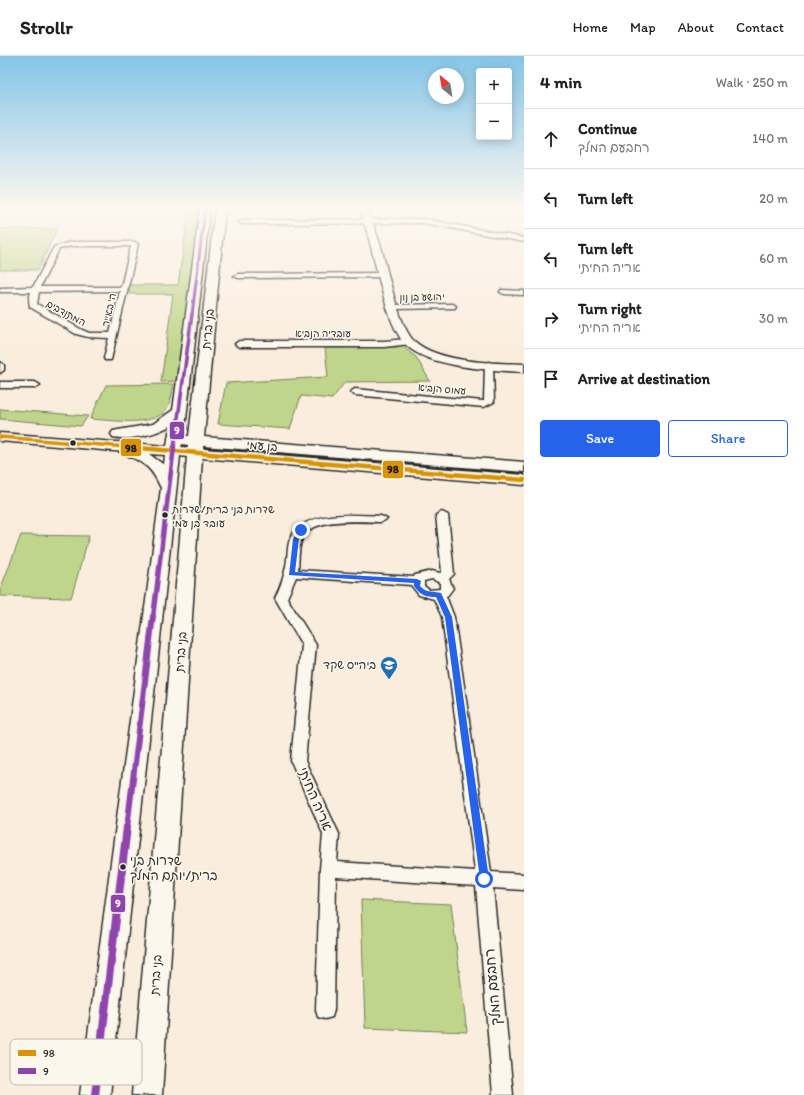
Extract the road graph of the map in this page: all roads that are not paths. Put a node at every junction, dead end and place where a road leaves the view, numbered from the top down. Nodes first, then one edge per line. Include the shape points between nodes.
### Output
1 (51, 257) edge
2 (132, 257) edge
3 (199, 257) edge
4 (215, 257) edge
5 (378, 257) edge
6 (382, 275) junction
7 (238, 276) dead end
8 (124, 289) junction
9 (0, 290) edge
10 (36, 290) junction
11 (504, 292) dead end
12 (524, 293) edge
13 (452, 306) dead end
14 (393, 307) junction
15 (113, 336) junction
16 (406, 342) junction
17 (239, 344) dead end
18 (108, 358) dead end
19 (0, 365) edge
20 (489, 365) junction
21 (524, 368) edge
22 (0, 370) edge
23 (0, 385) edge
24 (35, 385) dead end
25 (355, 392) dead end
26 (179, 412) junction
27 (200, 414) junction
28 (0, 425) edge
29 (118, 434) junction
30 (0, 438) edge
31 (98, 445) junction
32 (174, 445) junction
33 (263, 446) junction
34 (196, 447) junction
35 (249, 458) junction
36 (524, 467) edge
37 (524, 480) edge
38 (194, 485) junction
39 (168, 487) junction
40 (442, 515) dead end
41 (381, 519) dead end
42 (291, 574) junction
43 (441, 578) junction
44 (417, 581) junction
45 (438, 594) junction
46 (328, 868) junction
47 (484, 879) junction
48 (524, 882) edge
49 (325, 1010) dead end
50 (102, 1039) edge
51 (96, 1085) edge
52 (95, 1095) edge
53 (147, 1095) edge
54 (503, 1095) edge

1 - 10 street, המתנדבים
2 - 8 street, ה' באייר
3 - 26 main road, בני ברית
4 - 27 main road, בני ברית
5 - 6 street
6 - 7 street
6 - 14 street
8 - 10 street
8 - 15 street, ה' באייר
9 - 10 street
10 - 15 street, המתנדבים via 32,302 35,308 79,332
11 - 12 street
13 - 14 street, יהושע בן נון
14 - 16 street
15 - 18 street, ה' באייר
16 - 17 street, עובדיה הנביא
16 - 20 street via 441,358
19 - 22 street
20 - 21 street
20 - 25 street, עמוס הנביא via 489,402 484,404
23 - 24 street
26 - 29 main road via 162,426
26 - 32 main road, בני ברית
27 - 33 main road via 205,425 212,431 234,440
27 - 34 main road, בני ברית
28 - 29 main road
29 - 32 main road
30 - 31 main road
31 - 32 main road
31 - 39 main road via 132,452 148,459 164,475
32 - 34 main road
32 - 39 main road, בני ברית
33 - 34 main road, בן עמי
33 - 36 main road, בן עמי
34 - 35 main road
34 - 38 main road, בני ברית
35 - 37 main road
35 - 38 main road via 215,464 201,474
38 - 53 main road, בני ברית
39 - 50 main road, בני ברית
40 - 43 street via 448,574
41 - 42 street, אריה החיתי via 341,518 316,523 301,530 296,539
42 - 44 street
42 - 46 street, אריה החיתי via 281,598 309,645 298,760 331,834
43 - 44 street via 427,575
43 - 45 street via 446,582 447,588
44 - 45 street via 421,591
45 - 47 street, רחבעם המלך via 448,617
46 - 47 street
46 - 49 street, אריה החיתי
47 - 48 street
47 - 54 street, רחבעם המלך
51 - 52 main road, בני ברית

